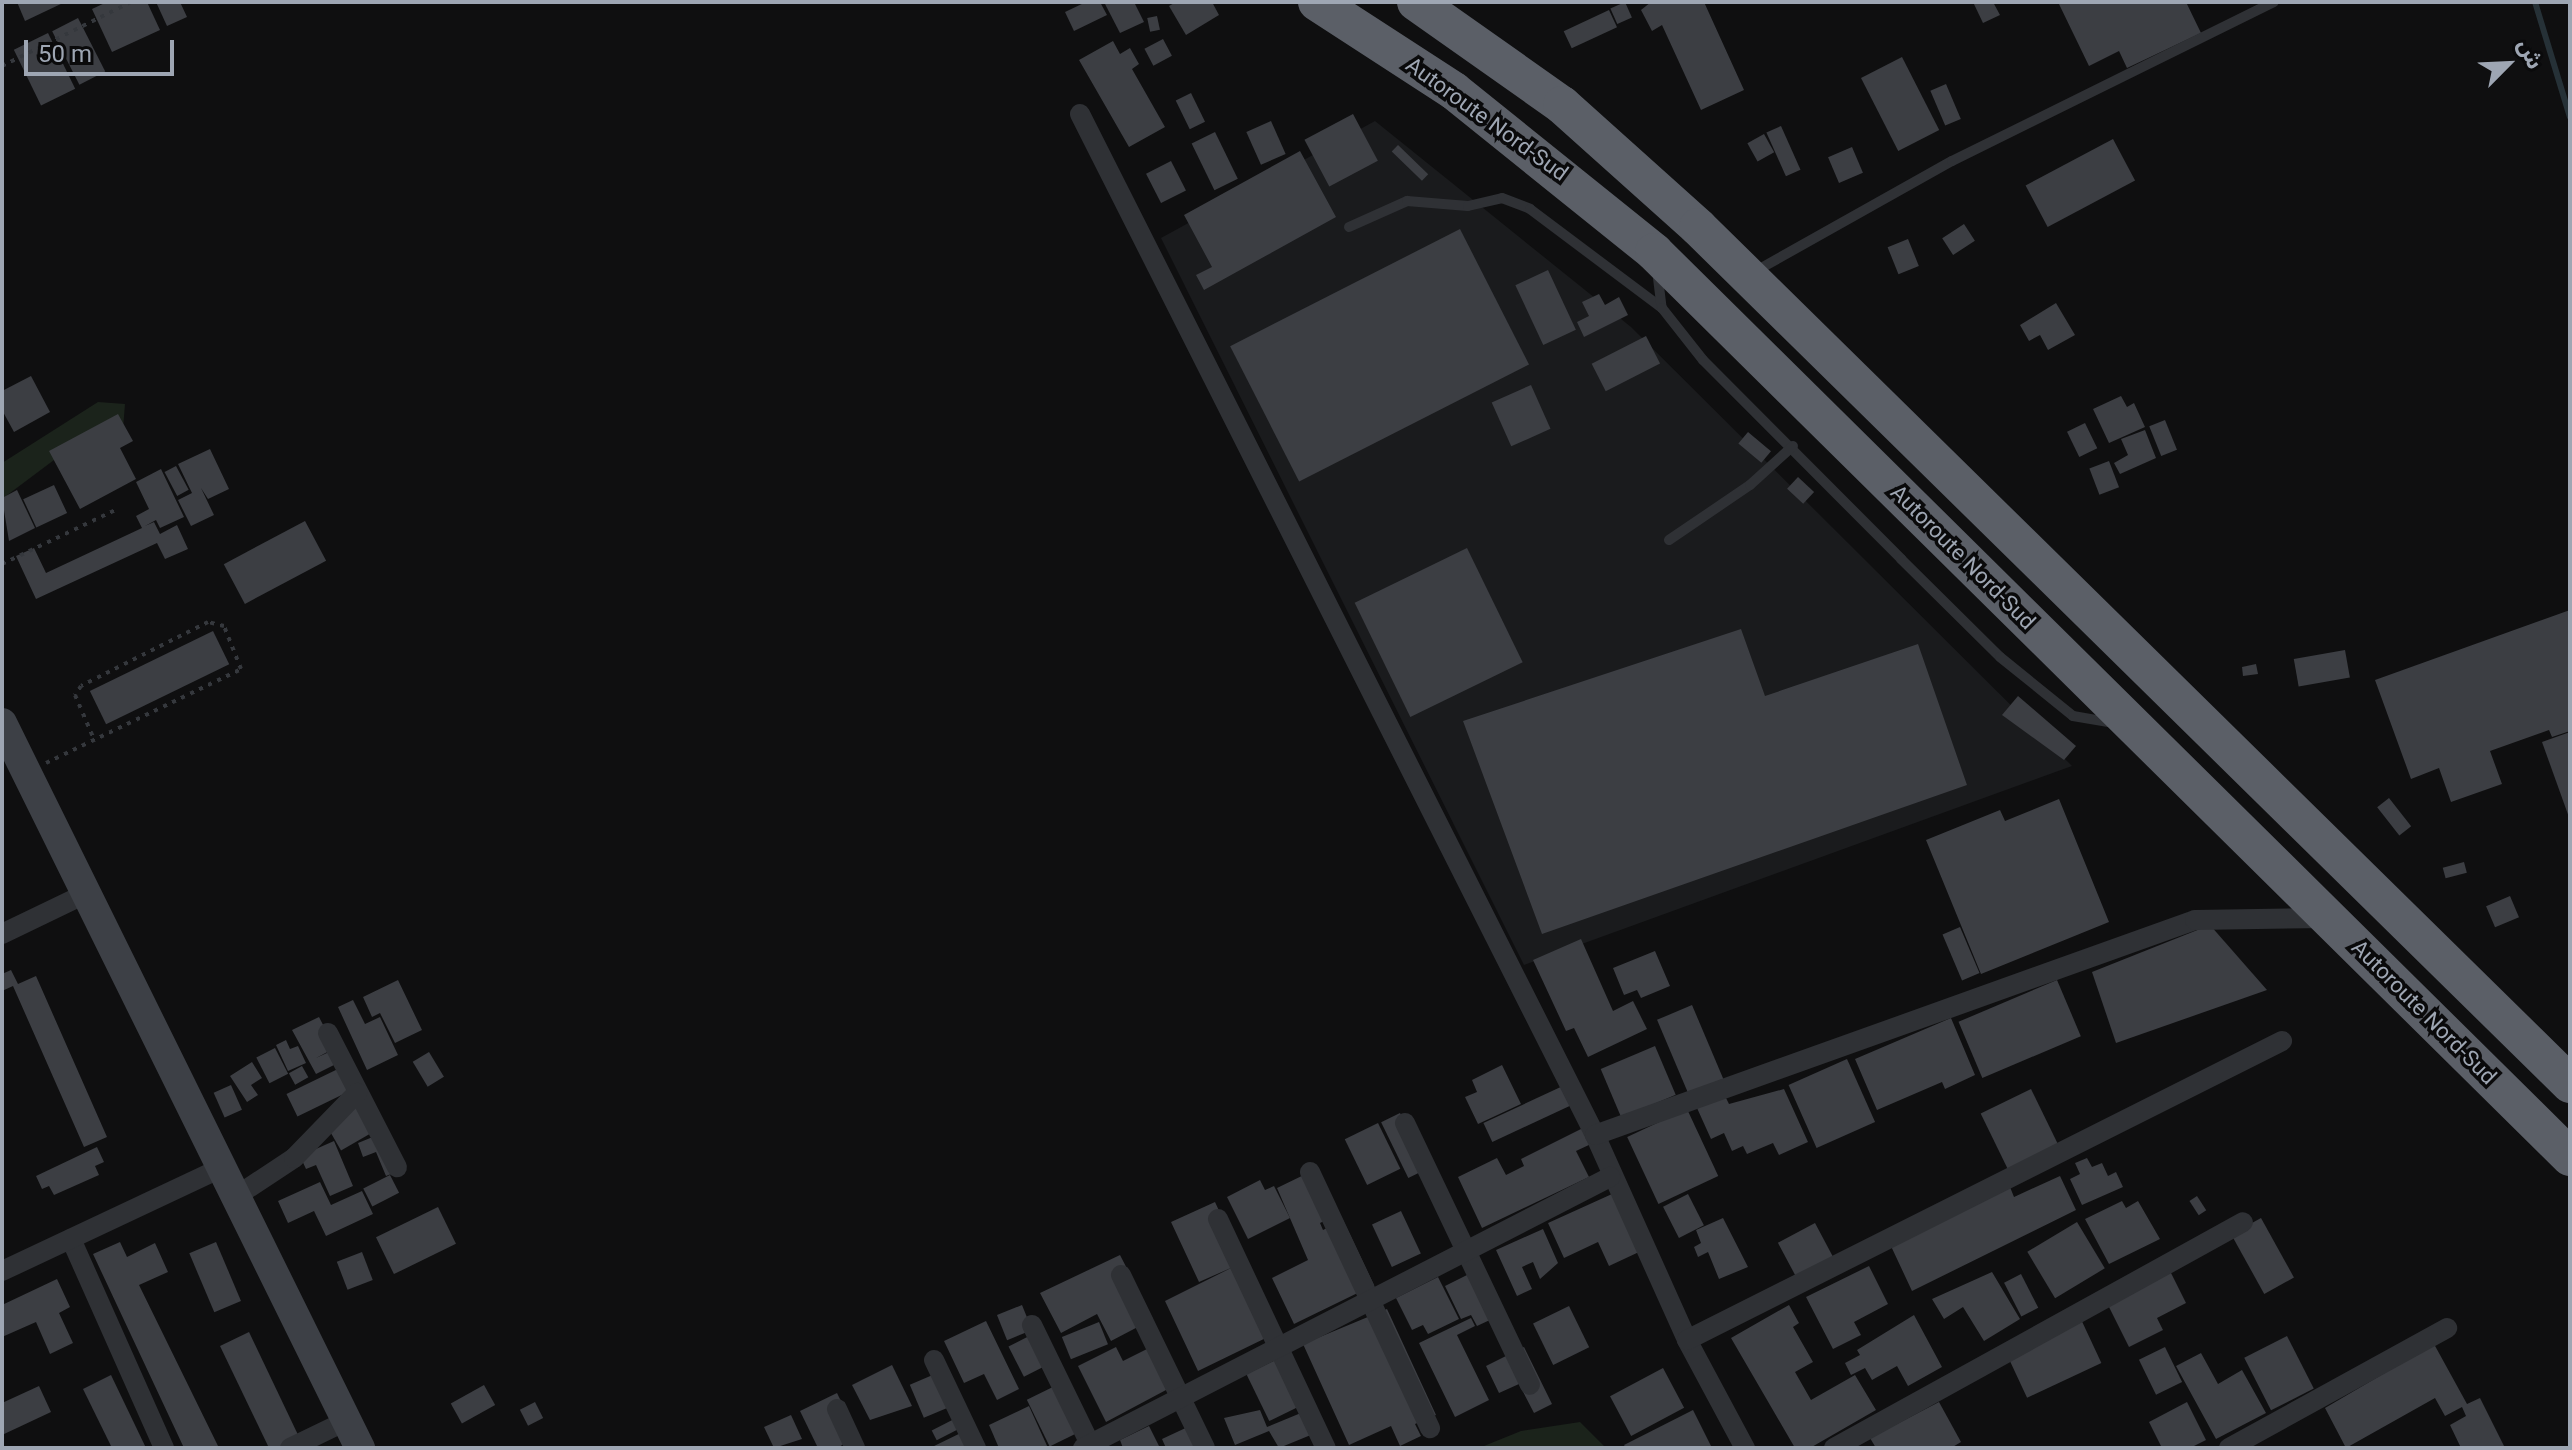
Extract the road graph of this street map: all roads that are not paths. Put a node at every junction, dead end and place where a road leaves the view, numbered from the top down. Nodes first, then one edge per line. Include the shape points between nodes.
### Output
1 (1317, 2) edge
2 (1416, 2) edge
3 (2274, 2) edge
4 (1080, 114) dead end
5 (1349, 227) dead end
6 (1654, 252) junction
7 (1748, 275) junction
8 (1662, 308) junction
9 (1793, 446) junction
10 (1669, 540) dead end
11 (2, 723) edge
12 (2135, 727) junction
13 (85, 894) junction
14 (2328, 918) junction
15 (2, 934) edge
16 (328, 1033) dead end
17 (2282, 1041) dead end
18 (2570, 1084) edge
19 (357, 1093) junction
20 (1405, 1123) dead end
21 (1595, 1135) junction
22 (2570, 1157) edge
23 (397, 1167) dead end
24 (221, 1168) junction
25 (1310, 1172) dead end
26 (1610, 1177) junction
27 (235, 1197) junction
28 (1218, 1219) dead end
29 (2243, 1222) dead end
30 (71, 1239) junction
31 (1466, 1252) junction
32 (2, 1271) edge
33 (1121, 1275) dead end
34 (1370, 1302) junction
35 (1032, 1325) dead end
36 (2447, 1328) dead end
37 (1687, 1340) junction
38 (1279, 1348) junction
39 (934, 1360) dead end
40 (1530, 1385) dead end
41 (1181, 1398) junction
42 (837, 1409) dead end
43 (346, 1421) junction
44 (1430, 1428) dead end
45 (1089, 1447) edge
46 (164, 1448) edge
47 (290, 1448) edge
48 (360, 1448) edge
49 (855, 1448) edge
50 (976, 1448) edge
51 (1205, 1448) edge
52 (1326, 1448) edge
53 (1745, 1448) edge
54 (1834, 1448) edge
55 (2229, 1448) edge

1 - 6 highway, Autoroute Nord-Sud via 1454,91
2 - 7 highway via 1562,105
3 - 7 lane via 1952,161
4 - 21 street
5 - 8 lane via 1407,201 1468,206 1502,198 1530,209
6 - 8 lane
6 - 12 highway, Autoroute Nord-Sud
7 - 18 highway
8 - 9 lane via 1703,360
9 - 10 lane via 1750,485
9 - 12 lane via 2000,657 2073,716
11 - 13 main road
12 - 14 highway, Autoroute Nord-Sud
13 - 15 street
13 - 24 main road
14 - 21 street via 2195,920
14 - 22 highway, Autoroute Nord-Sud
16 - 19 street
17 - 37 street
19 - 23 street
19 - 27 street via 294,1158
20 - 31 street
21 - 26 street
24 - 27 main road
24 - 30 street
25 - 34 street
26 - 31 street
26 - 37 street
27 - 43 main road
28 - 38 street
29 - 54 street
30 - 32 street
30 - 46 street
31 - 34 street
31 - 40 street
33 - 41 street
34 - 38 street
34 - 44 street
35 - 45 street
36 - 55 street
37 - 53 street
38 - 41 street
38 - 52 street
39 - 50 street
41 - 45 street
41 - 51 street
42 - 49 street
43 - 47 street
43 - 48 main road

